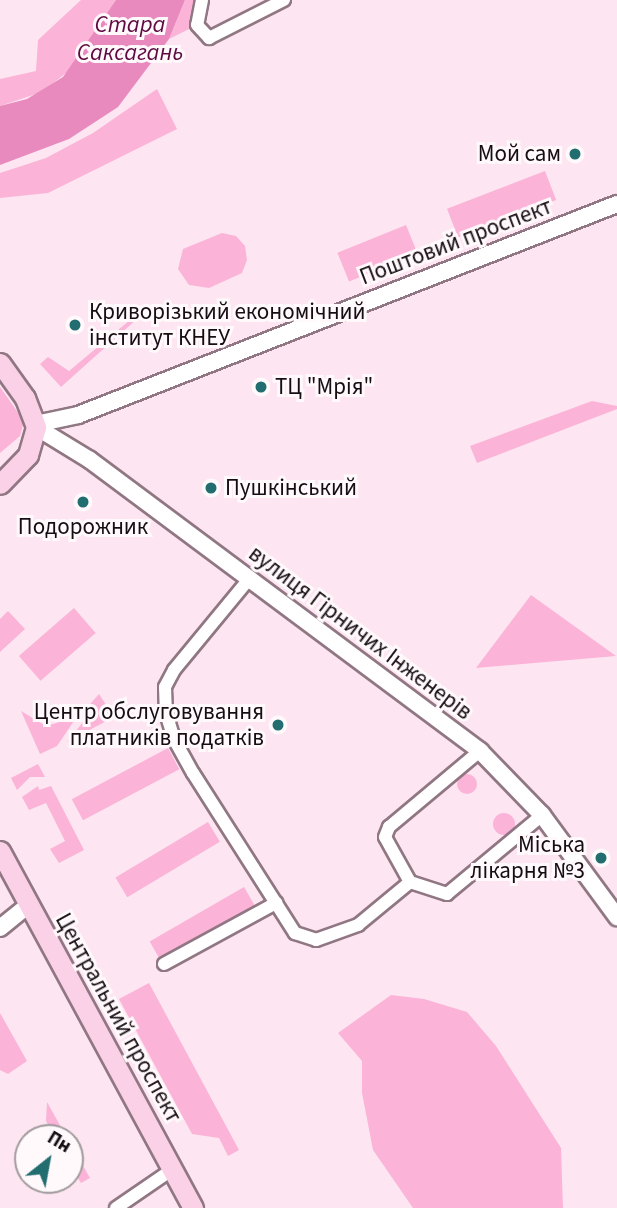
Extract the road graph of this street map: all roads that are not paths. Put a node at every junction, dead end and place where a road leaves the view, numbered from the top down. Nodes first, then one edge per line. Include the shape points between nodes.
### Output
1 (202, 0) edge
2 (284, 0) edge
3 (617, 204) edge
4 (0, 363) edge
5 (36, 426) junction
6 (0, 484) edge
7 (249, 579) junction
8 (480, 751) junction
9 (541, 815) junction
10 (0, 851) edge
11 (410, 882) junction
12 (276, 903) junction
13 (28, 905) junction
14 (617, 917) edge
15 (0, 928) edge
16 (164, 964) dead end
17 (173, 1169) junction
18 (116, 1208) edge
19 (193, 1208) edge

1 - 2 street via 197,25 200,32 213,37
3 - 5 street, Поштовий проспект via 79,415
4 - 5 main road via 25,398
5 - 6 main road via 28,455
5 - 7 street, вулиця Гірничих Інженерів via 90,460
7 - 8 street, вулиця Гірничих Інженерів
7 - 12 street via 178,664 164,694 174,739
8 - 9 street, вулиця Гірничих Інженерів
8 - 11 street via 389,827 385,837
9 - 11 street via 447,894
9 - 14 street, вулиця Гірничих Інженерів
10 - 13 main road, Центральний проспект
11 - 12 street via 358,925 316,940 295,933
12 - 16 street
13 - 15 street
13 - 17 main road, Центральний проспект
17 - 18 street
17 - 19 main road, Центральний проспект

